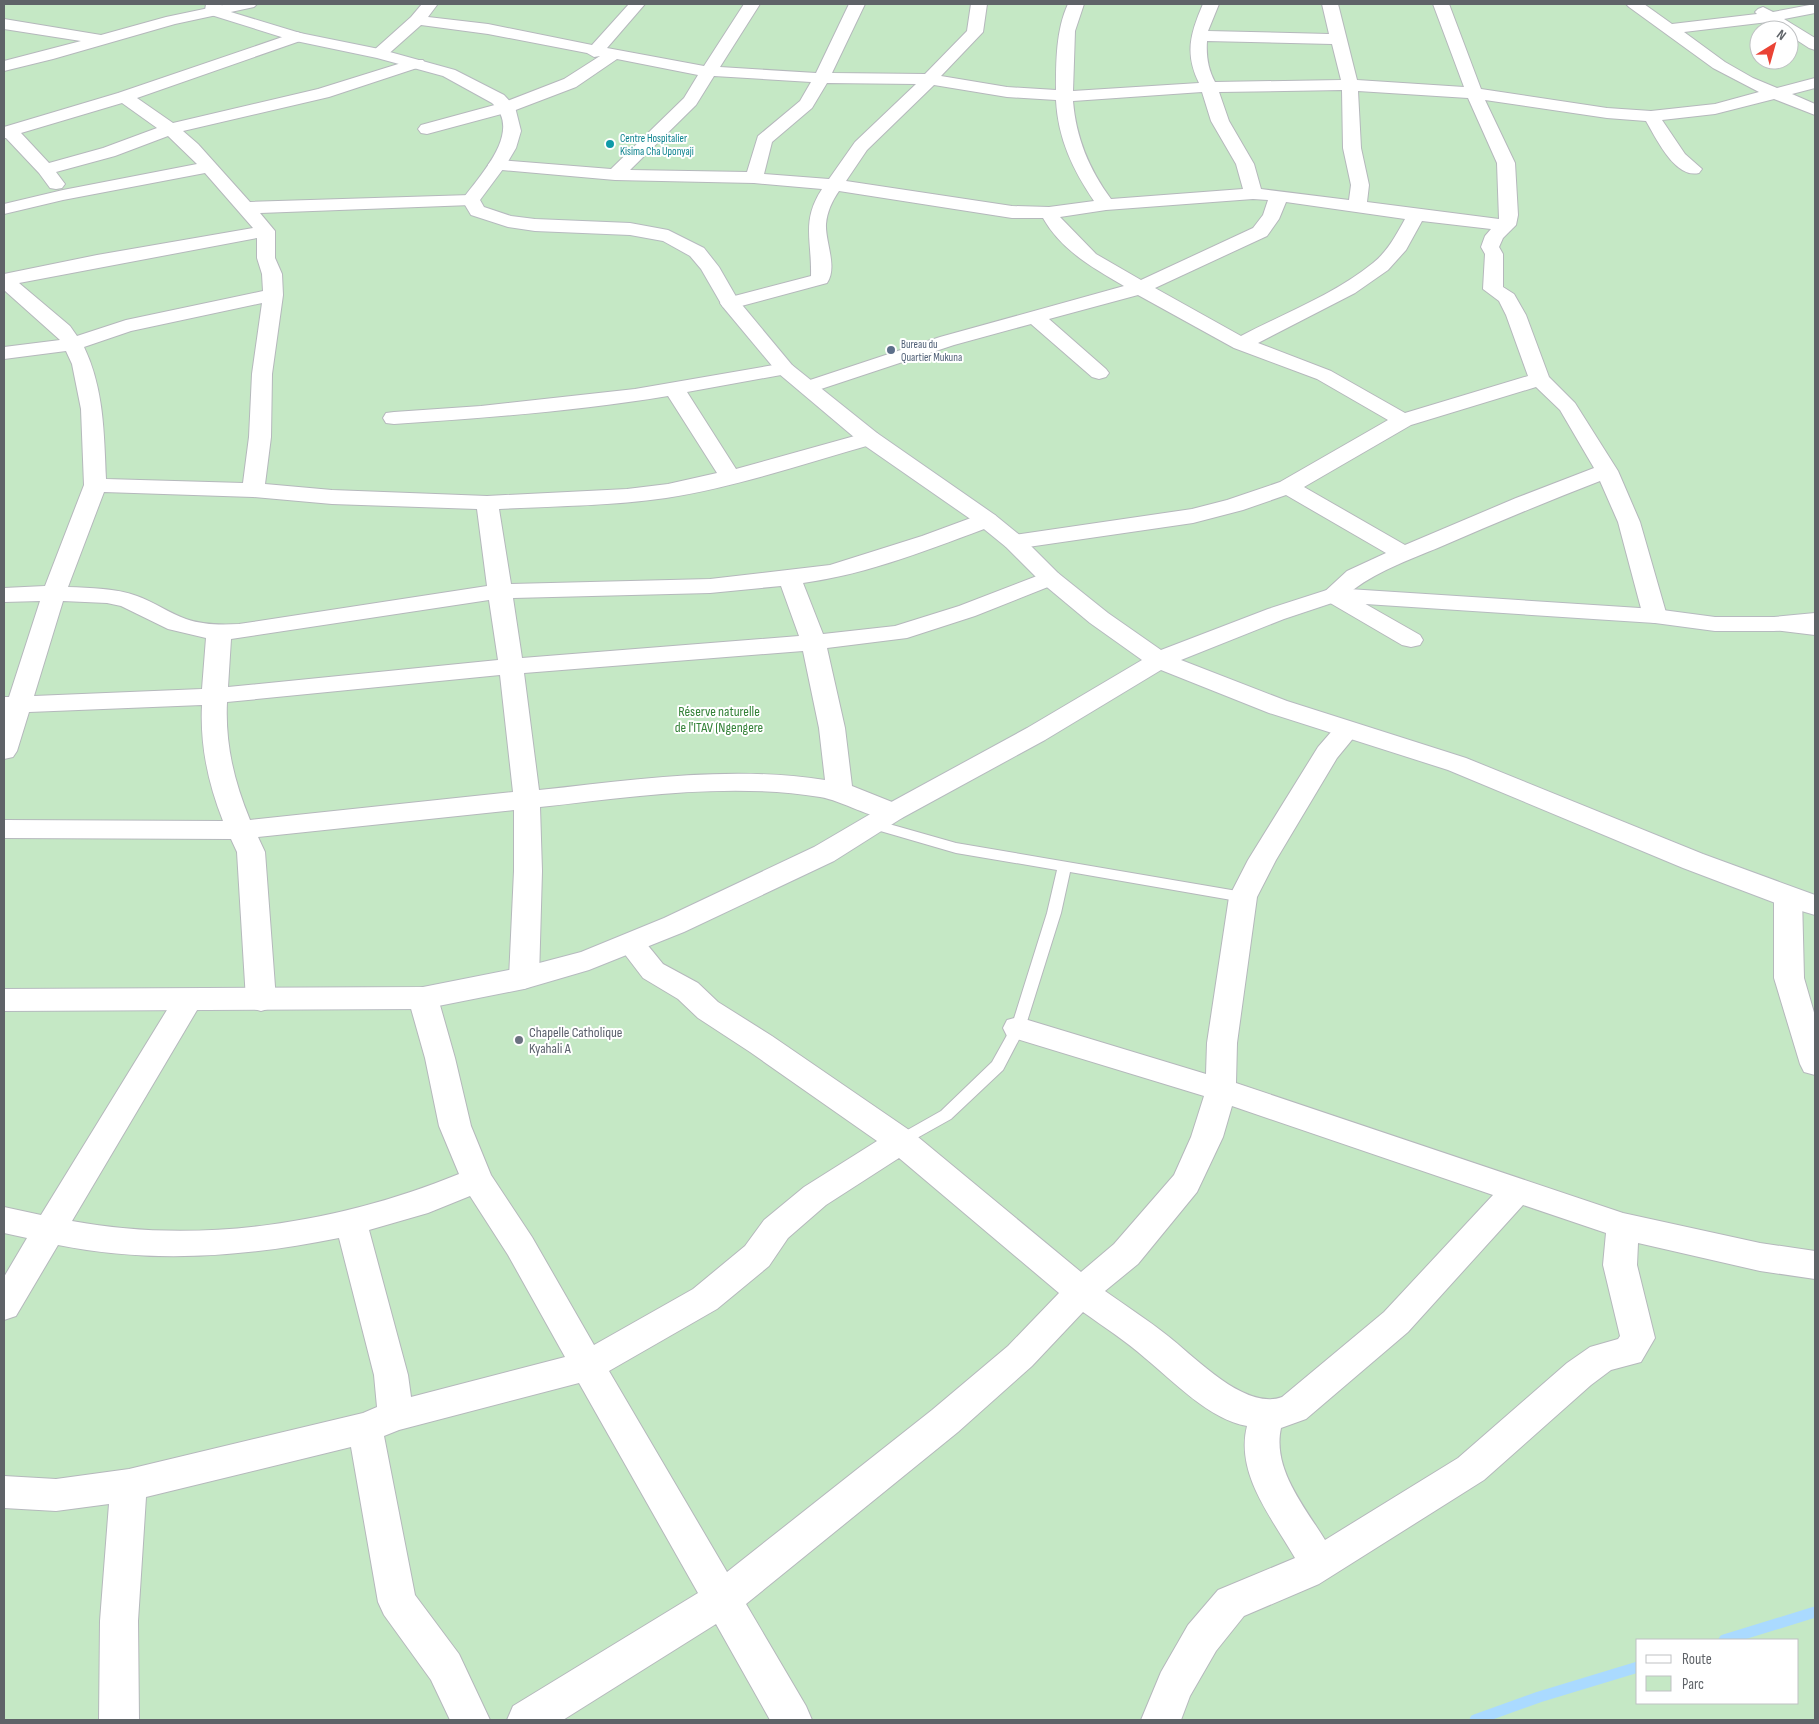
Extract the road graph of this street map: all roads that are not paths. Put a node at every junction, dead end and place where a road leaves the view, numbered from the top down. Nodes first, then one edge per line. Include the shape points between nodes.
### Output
1 (249, 4) edge
2 (430, 4) edge
3 (637, 4) edge
4 (752, 4) edge
5 (857, 4) edge
6 (979, 4) edge
7 (1076, 4) edge
8 (1211, 4) edge
9 (1330, 4) edge
10 (1441, 4) edge
11 (1634, 4) edge
12 (1748, 4) edge
13 (213, 8) edge
14 (1815, 8) edge
15 (1770, 17) junction
16 (417, 20) junction
17 (4, 24) edge
18 (1672, 29) junction
19 (1199, 36) junction
20 (297, 37) junction
21 (1339, 39) junction
22 (103, 40) junction
23 (1815, 45) edge
24 (594, 52) junction
25 (379, 54) junction
26 (613, 55) junction
27 (417, 63) junction
28 (4, 66) edge
29 (710, 70) junction
30 (822, 78) junction
31 (930, 79) junction
32 (1815, 84) edge
33 (1350, 85) junction
34 (1209, 87) junction
35 (1474, 93) junction
36 (1777, 94) junction
37 (1065, 96) junction
38 (124, 97) junction
39 (506, 108) junction
40 (1815, 110) edge
41 (1651, 116) junction
42 (426, 129) dead end
43 (170, 130) junction
44 (6, 132) edge
45 (496, 165) junction
46 (209, 166) junction
47 (45, 169) junction
48 (1693, 170) dead end
49 (615, 175) junction
50 (754, 178) junction
51 (834, 185) junction
52 (1253, 194) junction
53 (63, 195) junction
54 (1278, 195) junction
55 (471, 200) junction
56 (1106, 205) junction
57 (1358, 205) junction
58 (246, 208) junction
59 (4, 209) edge
60 (1048, 213) junction
61 (1416, 215) junction
62 (1507, 225) junction
63 (266, 231) junction
64 (4, 280) edge
65 (1140, 288) junction
66 (273, 295) junction
67 (730, 303) junction
68 (1036, 318) junction
69 (73, 344) junction
70 (1241, 344) junction
71 (4, 353) edge
72 (785, 368) junction
73 (1099, 373) dead end
74 (1540, 379) junction
75 (808, 387) junction
76 (675, 390) junction
77 (394, 418) dead end
78 (1403, 420) junction
79 (869, 438) junction
80 (1607, 471) junction
81 (730, 477) junction
82 (95, 485) junction
83 (1288, 487) junction
84 (254, 490) junction
85 (487, 503) junction
86 (987, 520) junction
87 (1014, 542) junction
88 (1404, 554) junction
89 (1050, 578) junction
90 (790, 579) junction
91 (500, 591) junction
92 (54, 593) junction
93 (4, 595) edge
94 (1333, 595) junction
95 (1655, 616) junction
96 (1815, 620) edge
97 (1774, 624) junction
98 (1815, 628) edge
99 (219, 632) junction
100 (1411, 640) dead end
101 (814, 643) junction
102 (1159, 660) junction
103 (511, 667) junction
104 (215, 696) junction
105 (11, 705) edge
106 (1347, 730) junction
107 (4, 751) edge
108 (838, 791) junction
109 (527, 798) junction
110 (884, 818) junction
111 (4, 829) edge
112 (240, 830) junction
113 (1064, 868) junction
114 (1244, 896) junction
115 (1788, 897) junction
116 (1815, 905) edge
117 (631, 944) junction
118 (524, 978) junction
119 (423, 998) junction
120 (4, 1000) edge
121 (188, 1000) junction
122 (261, 1000) junction
123 (1018, 1028) junction
124 (1815, 1064) edge
125 (1221, 1090) junction
126 (901, 1141) junction
127 (477, 1180) junction
128 (1517, 1190) junction
129 (4, 1220) edge
130 (351, 1223) junction
131 (1623, 1226) junction
132 (50, 1231) junction
133 (1815, 1265) edge
134 (1082, 1292) junction
135 (4, 1306) edge
136 (588, 1366) junction
137 (1267, 1414) junction
138 (380, 1422) junction
139 (129, 1485) junction
140 (4, 1492) edge
141 (1319, 1564) junction
142 (722, 1600) junction
143 (120, 1720) edge
144 (470, 1720) edge
145 (528, 1720) edge
146 (792, 1720) edge
147 (1162, 1720) edge

1 - 13 street
2 - 16 street
3 - 24 street
4 - 29 street
5 - 30 street
6 - 31 street via 975,32
7 - 37 street via 1069,20 1065,52
8 - 19 street
9 - 21 street
10 - 35 street
11 - 18 street
12 - 15 street
13 - 20 street
13 - 22 street
14 - 15 street
15 - 18 street
15 - 23 street
16 - 24 street via 488,30
16 - 25 street
17 - 22 street
18 - 36 street via 1719,65
19 - 21 street
19 - 34 street via 1198,53
20 - 25 street
20 - 38 street
21 - 33 street
22 - 28 street
24 - 26 street
25 - 27 street
26 - 29 street
26 - 39 street via 570,83
27 - 39 street via 449,73 498,99
27 - 43 street via 323,93
29 - 30 street
29 - 49 street via 690,101
30 - 31 street
30 - 50 street via 806,104 764,140
31 - 37 street via 1007,92
31 - 51 street via 861,146
32 - 36 street
33 - 34 street
33 - 35 street
33 - 57 street via 1352,148 1360,185
34 - 37 street
34 - 52 street via 1220,121 1245,164
35 - 41 street
35 - 62 street via 1506,163
36 - 40 street
36 - 41 street via 1715,109
37 - 56 street via 1070,140 1093,188
38 - 43 street
38 - 44 street
39 - 42 street
39 - 45 street via 512,131 507,148
41 - 48 street via 1678,158
43 - 46 street
43 - 47 street via 109,152
44 - 47 street
45 - 49 street
45 - 55 street
46 - 53 street
46 - 58 street
47 - 53 street
49 - 50 street
50 - 51 street
51 - 60 street via 1012,212
51 - 67 street via 822,203 817,225 820,279
52 - 54 street
52 - 56 street
53 - 59 street
54 - 57 street
54 - 65 street via 1270,221 1260,232
55 - 58 street
55 - 67 street via 478,211 508,221 630,229 668,236 697,252
56 - 60 street
57 - 61 street
58 - 63 street
60 - 65 street via 1089,258
61 - 62 street
61 - 70 street via 1399,246 1381,266 1348,289
62 - 74 street via 1494,236 1490,247 1494,254 1493,288 1507,298 1516,315
63 - 64 street
63 - 66 street via 266,258 272,274
64 - 69 street via 63,330
65 - 68 street
65 - 70 street
66 - 69 street via 126,326
66 - 84 street via 262,374
67 - 72 street
68 - 73 street
68 - 75 street via 948,341
69 - 71 street
69 - 82 street via 82,364 92,409
70 - 78 street via 1324,375
72 - 75 street
72 - 76 street
74 - 78 street
74 - 80 street via 1568,407
75 - 79 street
76 - 77 street via 481,412
76 - 81 street
78 - 83 street
79 - 81 street
79 - 86 street
80 - 88 street
80 - 95 street via 1629,522
81 - 85 street via 668,491 627,496
82 - 84 street
82 - 92 street
83 - 87 street via 1193,516
83 - 88 street
84 - 85 street via 332,497
85 - 91 street
86 - 87 street
86 - 90 street via 930,542 833,572
87 - 89 street
88 - 94 street via 1355,576
89 - 101 street via 967,611 898,633
89 - 102 street via 1099,618
90 - 91 street via 710,586
90 - 101 street
91 - 99 street
91 - 103 street
92 - 93 street
92 - 99 street via 107,596 129,601 177,624
92 - 105 street
94 - 95 street
94 - 100 street
94 - 102 street
95 - 97 street via 1715,624
96 - 97 street
97 - 98 street
99 - 104 street
101 - 103 street
101 - 108 street via 832,728
102 - 106 street via 1278,708
102 - 110 street via 1036,734
103 - 104 street
103 - 109 street
104 - 105 street
104 - 112 street via 214,733 224,786
105 - 107 street
106 - 114 street via 1323,760 1262,860
106 - 115 street via 1457,764
108 - 109 street via 763,782 675,785
108 - 110 street
109 - 112 street
109 - 118 street
110 - 113 lane via 956,848
110 - 117 street via 816,858
111 - 112 street
112 - 122 street via 250,852
113 - 114 lane
113 - 123 lane via 1054,912
114 - 125 street via 1222,1043
115 - 116 street
115 - 124 street via 1789,978
117 - 118 street via 589,960
117 - 126 street via 653,971 688,991 708,1010
118 - 119 street
119 - 122 street
119 - 127 street via 455,1126
120 - 121 street
121 - 122 street
121 - 132 street
123 - 125 street
123 - 126 lane via 998,1066 946,1115
125 - 128 street
125 - 134 street via 1207,1137 1186,1183 1126,1254
126 - 134 street
126 - 136 street via 815,1196 776,1229 757,1256 705,1299
127 - 130 street via 419,1203
127 - 136 street via 520,1246
128 - 131 street
128 - 137 street via 1396,1322 1294,1408 1276,1415
129 - 132 street
130 - 132 street via 189,1243 123,1242
130 - 138 street via 391,1375
131 - 133 street via 1760,1257
131 - 141 street via 1620,1265 1638,1338 1630,1352 1602,1357 1471,1468
132 - 135 street
134 - 137 street via 1156,1346 1209,1391 1243,1410
134 - 142 street via 1020,1356 946,1421
136 - 138 street
136 - 142 street
137 - 141 street via 1260,1440 1266,1474
138 - 139 street
138 - 144 street via 397,1602 444,1667
139 - 140 street via 56,1495
139 - 143 street via 119,1621
141 - 147 street via 1231,1603 1202,1638 1175,1684
142 - 145 street
142 - 146 street

